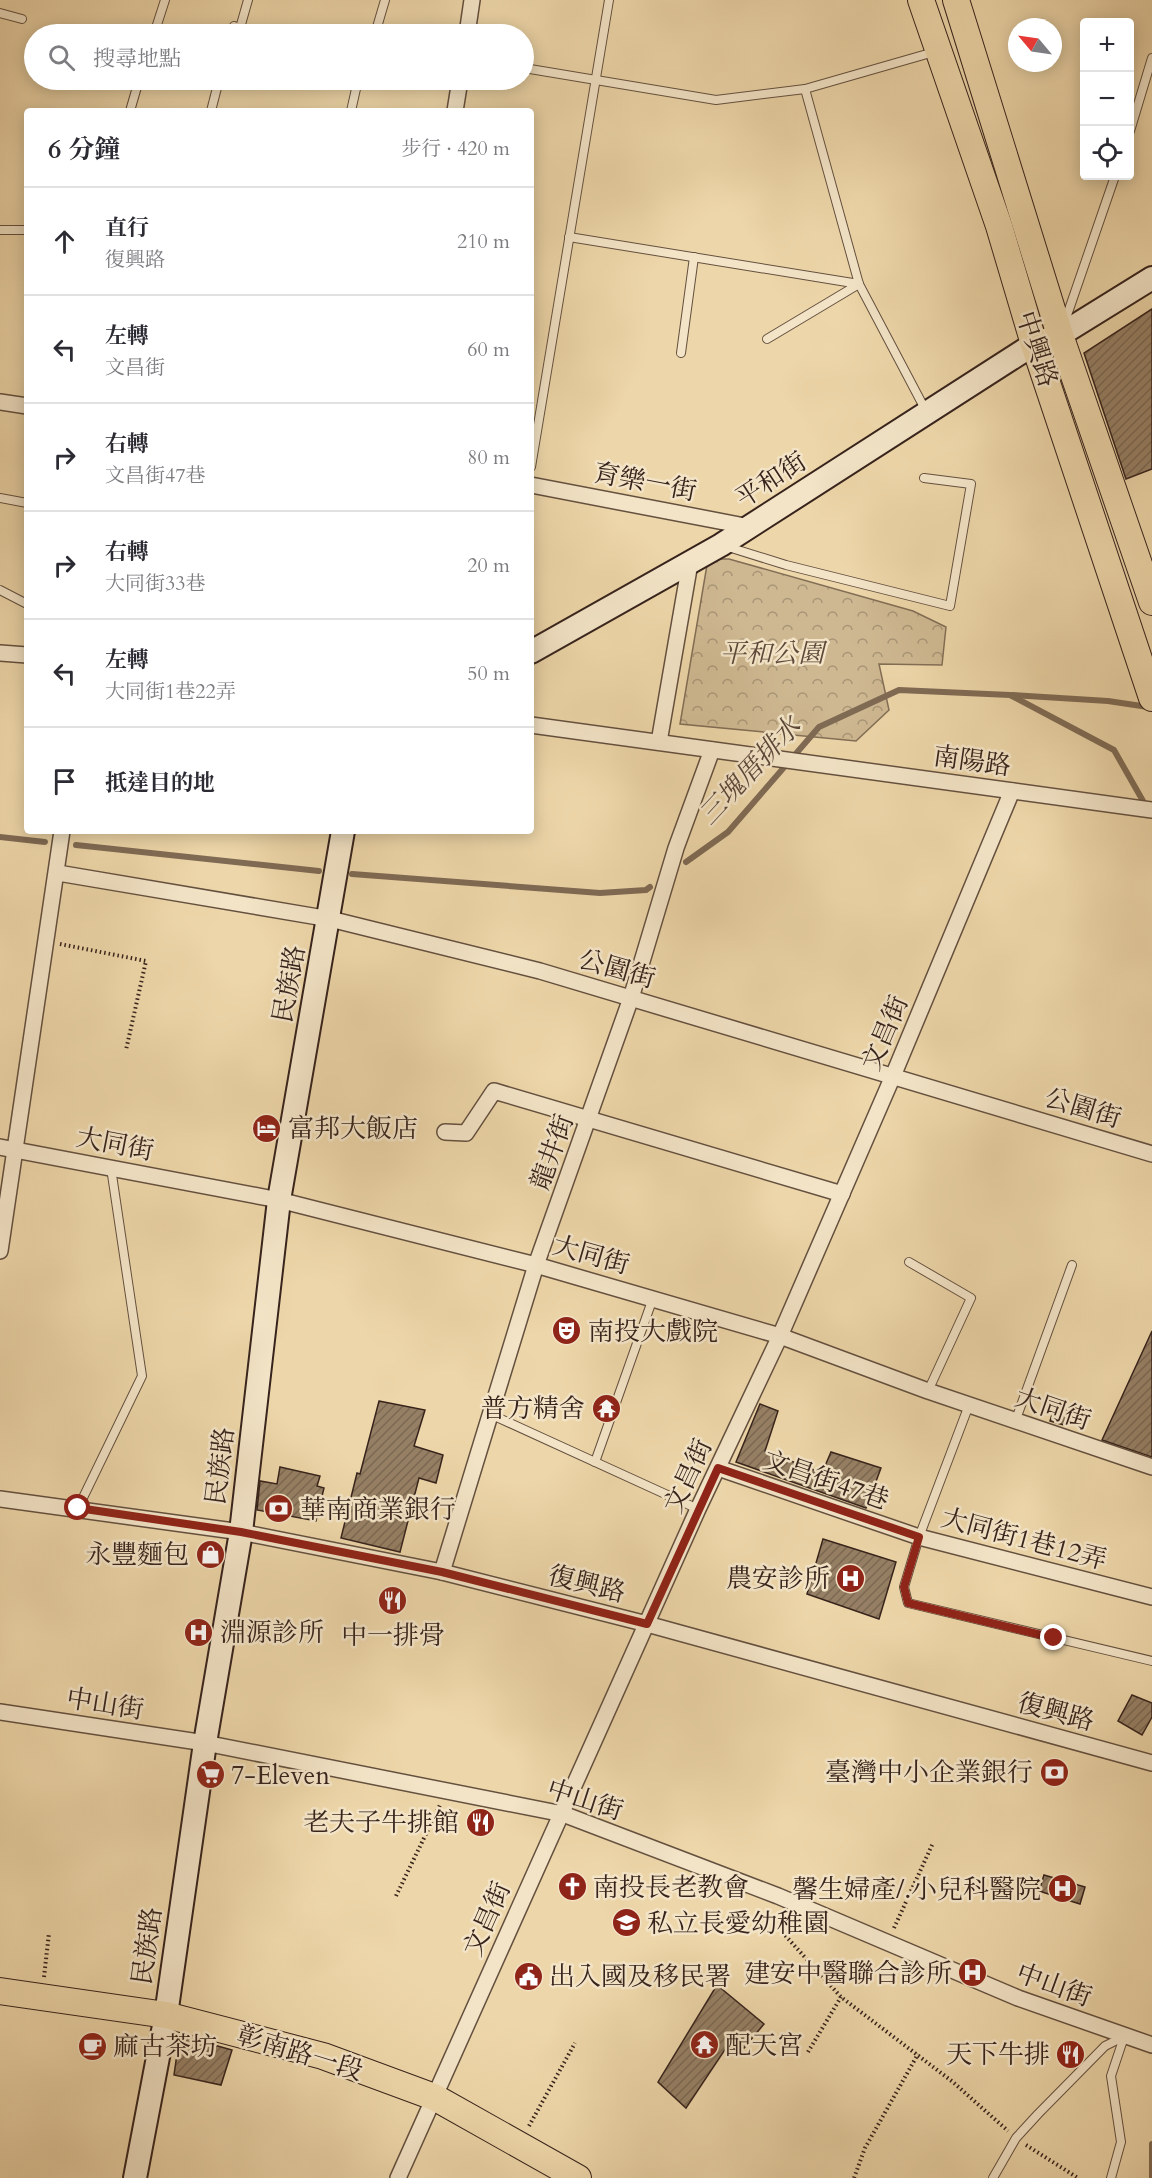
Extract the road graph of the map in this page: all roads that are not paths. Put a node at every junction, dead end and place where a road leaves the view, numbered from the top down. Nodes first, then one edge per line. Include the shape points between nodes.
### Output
1 (165, 0) edge
2 (248, 0) edge
3 (386, 0) edge
4 (472, 0) edge
5 (609, 0) edge
6 (921, 0) edge
7 (956, 0) edge
8 (0, 13) edge
9 (22, 19) dead end
10 (157, 24) edge
11 (241, 24) edge
12 (378, 24) edge
13 (468, 24) edge
14 (938, 51) junction
15 (1152, 58) edge
16 (534, 70) edge
17 (596, 81) junction
18 (805, 89) junction
19 (137, 90) edge
20 (216, 90) edge
21 (356, 90) edge
22 (458, 90) edge
23 (131, 108) edge
24 (212, 108) edge
25 (352, 108) edge
26 (455, 108) edge
27 (1132, 126) edge
28 (1113, 180) edge
29 (0, 230) edge
30 (24, 230) edge
31 (569, 237) junction
32 (694, 257) junction
33 (1152, 278) edge
34 (859, 284) junction
35 (767, 339) dead end
36 (1050, 345) junction
37 (681, 353) dead end
38 (0, 402) edge
39 (24, 406) edge
40 (927, 413) junction
41 (534, 449) edge
42 (924, 477) dead end
43 (534, 486) edge
44 (0, 498) edge
45 (24, 502) edge
46 (750, 527) junction
47 (721, 545) junction
48 (690, 562) junction
49 (0, 590) edge
50 (24, 602) edge
51 (1152, 602) edge
52 (534, 650) edge
53 (0, 653) edge
54 (24, 655) edge
55 (1152, 698) edge
56 (534, 725) edge
57 (659, 742) junction
58 (712, 750) junction
59 (1012, 791) junction
60 (1152, 810) edge
61 (62, 834) edge
62 (343, 834) edge
63 (58, 873) junction
64 (330, 919) junction
65 (631, 998) junction
66 (893, 1076) junction
67 (589, 1118) junction
68 (445, 1132) dead end
69 (7, 1149) edge
70 (1152, 1154) edge
71 (111, 1168) junction
72 (842, 1194) junction
73 (279, 1200) junction
74 (0, 1251) edge
75 (909, 1262) dead end
76 (536, 1265) junction
77 (1072, 1265) dead end
78 (652, 1298) junction
79 (780, 1336) junction
80 (928, 1391) junction
81 (969, 1405) junction
82 (490, 1414) junction
83 (1015, 1422) junction
84 (595, 1462) junction
85 (1152, 1467) edge
86 (718, 1468) junction
87 (0, 1499) edge
88 (78, 1508) junction
89 (698, 1509) junction
90 (241, 1532) junction
91 (919, 1537) junction
92 (442, 1572) junction
93 (1152, 1598) edge
94 (647, 1624) junction
95 (1152, 1661) edge
96 (0, 1713) edge
97 (205, 1743) junction
98 (1152, 1763) edge
99 (563, 1814) junction
100 (0, 1991) edge
101 (165, 2015) junction
102 (1125, 2036) junction
103 (1149, 2044) edge
104 (434, 2097) junction
105 (135, 2178) edge
106 (398, 2178) edge
107 (578, 2178) edge
108 (993, 2178) edge
109 (1111, 2178) edge

1 - 10 lane
2 - 11 lane
3 - 12 lane
4 - 13 street
5 - 17 lane
6 - 14 main road, 中興路
7 - 36 main road, 中興路
8 - 9 lane
14 - 18 lane
14 - 36 main road, 中興路 via 999,226
15 - 27 lane
16 - 17 lane
17 - 18 lane via 716,100
17 - 31 lane
18 - 34 lane
19 - 23 lane
20 - 24 lane
21 - 25 lane
22 - 26 street
28 - 36 lane
29 - 30 lane
31 - 32 lane
31 - 41 lane
32 - 34 lane
32 - 37 lane
33 - 36 main road, 平和街
34 - 35 lane
34 - 40 lane
36 - 40 main road, 平和街
36 - 51 main road, 中興路
36 - 55 main road, 中興路 via 1051,376
38 - 39 street
40 - 46 main road, 平和街
42 - 47 lane via 971,484 950,606
43 - 46 street, 育樂一街
44 - 45 lane
46 - 47 main road, 平和街
47 - 48 main road, 平和街
48 - 52 main road, 平和街
48 - 57 street
49 - 50 lane
53 - 54 street
56 - 57 street
57 - 58 street
58 - 59 street, 南陽路
58 - 65 street, 龍井街 via 676,848
59 - 60 street, 南陽路
59 - 66 street, 文昌街
61 - 63 street
62 - 64 main road, 民族路
63 - 64 street, 公園街
63 - 69 street
64 - 65 street, 公園街 via 540,971
64 - 73 main road, 民族路
65 - 66 street, 公園街
65 - 67 street, 龍井街
66 - 70 street, 公園街
66 - 72 street, 文昌街
67 - 68 street via 494,1092 466,1134
67 - 72 street
67 - 76 street, 龍井街
69 - 71 street, 大同街
69 - 74 street
71 - 73 street, 大同街
71 - 88 lane via 142,1376
72 - 79 street, 文昌街
73 - 76 street, 大同街
73 - 90 main road, 民族路
75 - 80 lane via 971,1298
76 - 78 street, 大同街
76 - 82 street, 龍井街
77 - 83 lane
78 - 79 street, 大同街
78 - 84 lane
79 - 80 street, 大同街
79 - 86 street, 文昌街
80 - 81 street, 大同街
81 - 83 street, 大同街
81 - 91 lane
82 - 84 lane
82 - 92 street, 龍井街
83 - 85 street, 大同街
84 - 89 lane
86 - 89 street, 文昌街
86 - 91 street, 文昌街47巷
87 - 88 street, 復興路
88 - 90 street, 復興路
89 - 94 street, 文昌街
90 - 92 street, 復興路
90 - 97 main road, 民族路
91 - 93 street, 大同街1巷12弄
91 - 95 lane via 904,1587 908,1603
92 - 94 street, 復興路
94 - 98 street, 復興路
94 - 99 street, 文昌街
96 - 97 street, 中山街
97 - 99 street, 中山街
97 - 101 main road, 民族路
99 - 102 street, 中山街 via 778,1896 1018,1998
99 - 104 street, 文昌街
100 - 101 main road, 彰南路一段
101 - 104 main road, 彰南路一段 via 323,2056
101 - 105 main road, 民族路
102 - 103 street, 中山街
102 - 108 lane via 1104,2046 1016,2138
102 - 109 lane via 1111,2076 1121,2142
104 - 106 street, 文昌街
104 - 107 main road, 彰南路一段

